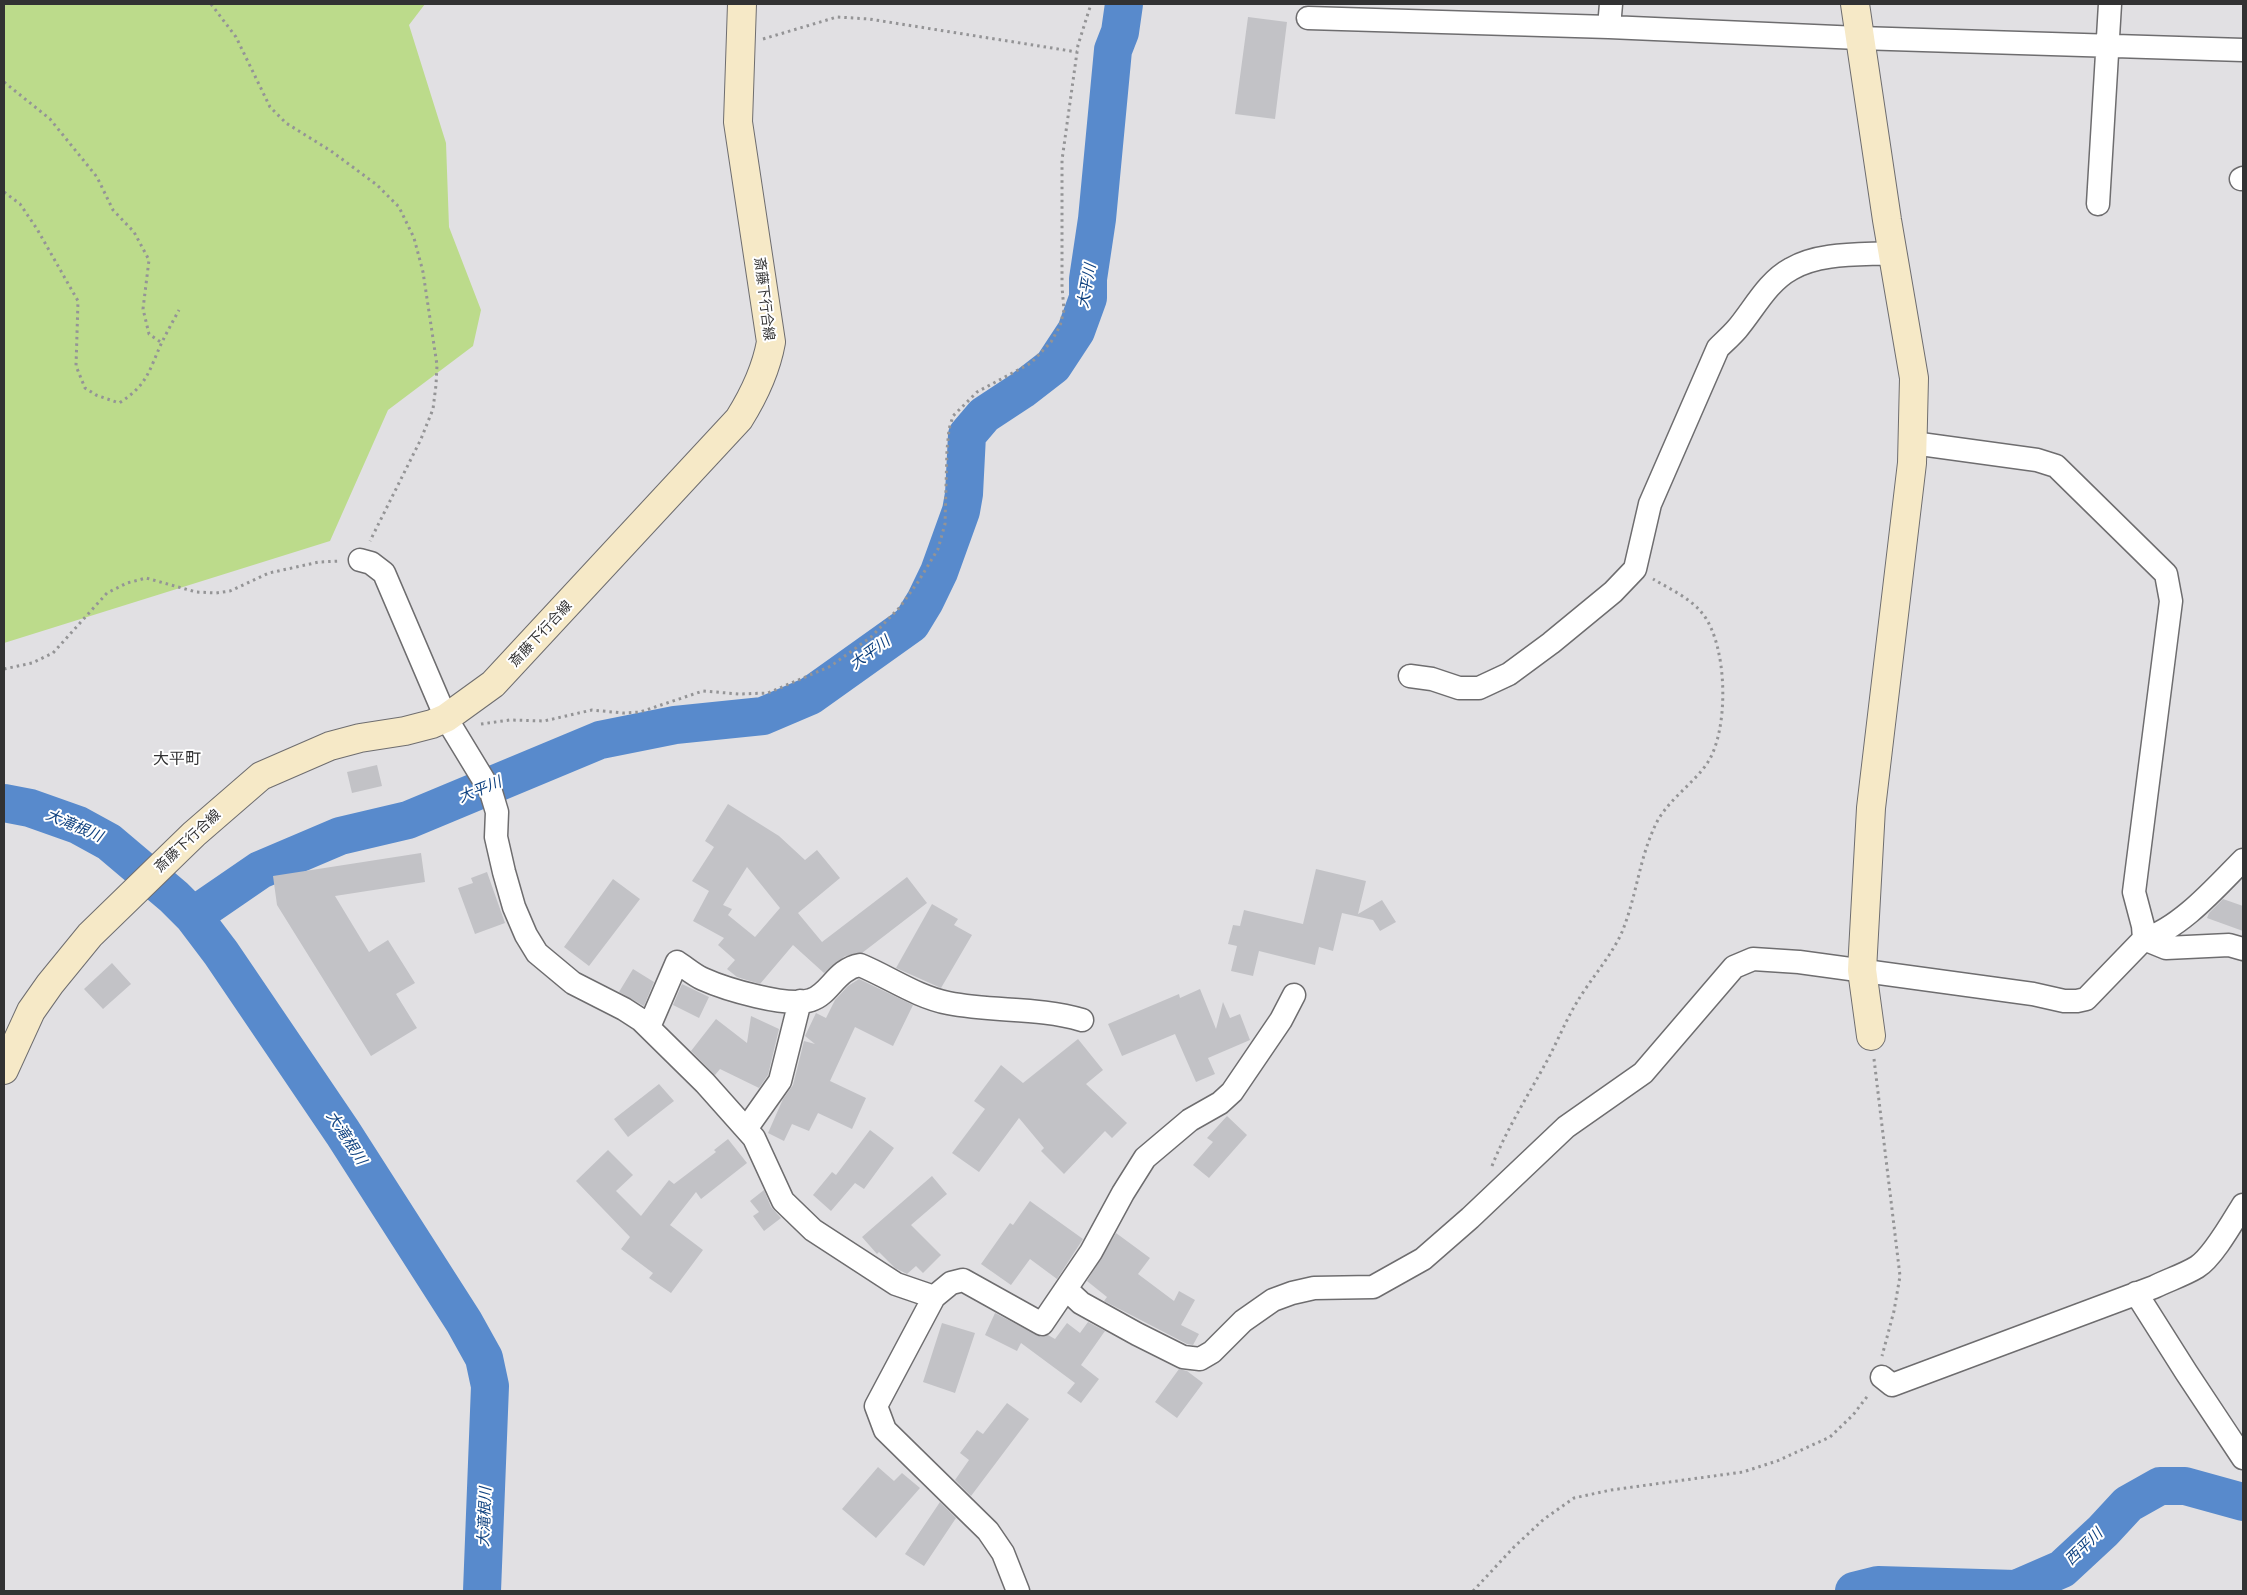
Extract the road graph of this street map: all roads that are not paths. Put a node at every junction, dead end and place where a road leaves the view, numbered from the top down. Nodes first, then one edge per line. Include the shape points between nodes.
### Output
1 (742, 4) edge
2 (1611, 4) edge
3 (1855, 4) edge
4 (2110, 4) edge
5 (1308, 18) dead end
6 (1609, 27) junction
7 (1859, 38) junction
8 (2108, 45) junction
9 (2243, 50) edge
10 (2098, 204) dead end
11 (1893, 254) junction
12 (1913, 443) junction
13 (360, 560) road end
14 (1410, 676) dead end
15 (450, 724) junction
16 (2243, 860) edge
17 (2144, 939) junction
18 (2243, 949) edge
19 (1862, 970) junction
20 (1294, 995) dead end
21 (800, 1001) junction
22 (1082, 1020) dead end
23 (649, 1027) junction
24 (1871, 1036) road end
25 (4, 1070) edge
26 (746, 1129) junction
27 (2243, 1205) edge
28 (1066, 1289) junction
29 (2136, 1293) junction
30 (934, 1297) junction
31 (1882, 1377) road end
32 (2243, 1458) edge
33 (1018, 1591) edge

1 - 15 main road, 斎藤下行合線 via 738,122 771,342 763,373 739,419 522,654
2 - 6 street
3 - 7 main road
4 - 8 street
5 - 6 street
6 - 7 street
7 - 8 street
7 - 11 main road
8 - 9 street
8 - 10 street
11 - 12 main road via 1914,378
11 - 14 street via 1808,261 1790,269 1767,289 1718,348 1650,504 1635,569 1602,602 1509,674 1479,688 1459,688
12 - 17 street via 2037,460 2056,466 2166,574 2171,601 2134,892
12 - 19 main road via 1871,808
13 - 15 street via 371,563 384,573
15 - 23 street via 491,792 497,812 496,837 504,872 514,907 537,954 572,983 624,1009
15 - 25 main road, 斎藤下行合線 via 330,746 261,776 194,834 98,927 31,1012
16 - 17 street via 2185,915 2157,935
17 - 18 street via 2166,948 2229,944
17 - 19 street via 2086,998 2077,1001
19 - 24 main road
19 - 28 street via 1753,959 1734,967 1644,1074 1566,1127 1423,1258 1373,1287 1314,1288 1273,1300 1243,1321 1212,1352 1200,1359 1183,1357 1137,1334 1082,1303
20 - 28 street via 1281,1020 1232,1092 1190,1120 1145,1158
21 - 22 street via 811,1000 843,971 860,965 928,998 947,1003 1059,1014
21 - 23 street via 764,999 702,979 677,962
21 - 26 street via 780,1081
23 - 26 street
26 - 30 street via 754,1138 783,1201 813,1230 896,1284
27 - 29 street via 2222,1238 2198,1266
28 - 30 street via 1042,1324 963,1280 951,1283
29 - 31 street via 1892,1385
29 - 32 street
30 - 33 street via 876,1406 885,1430 988,1531 1003,1553

